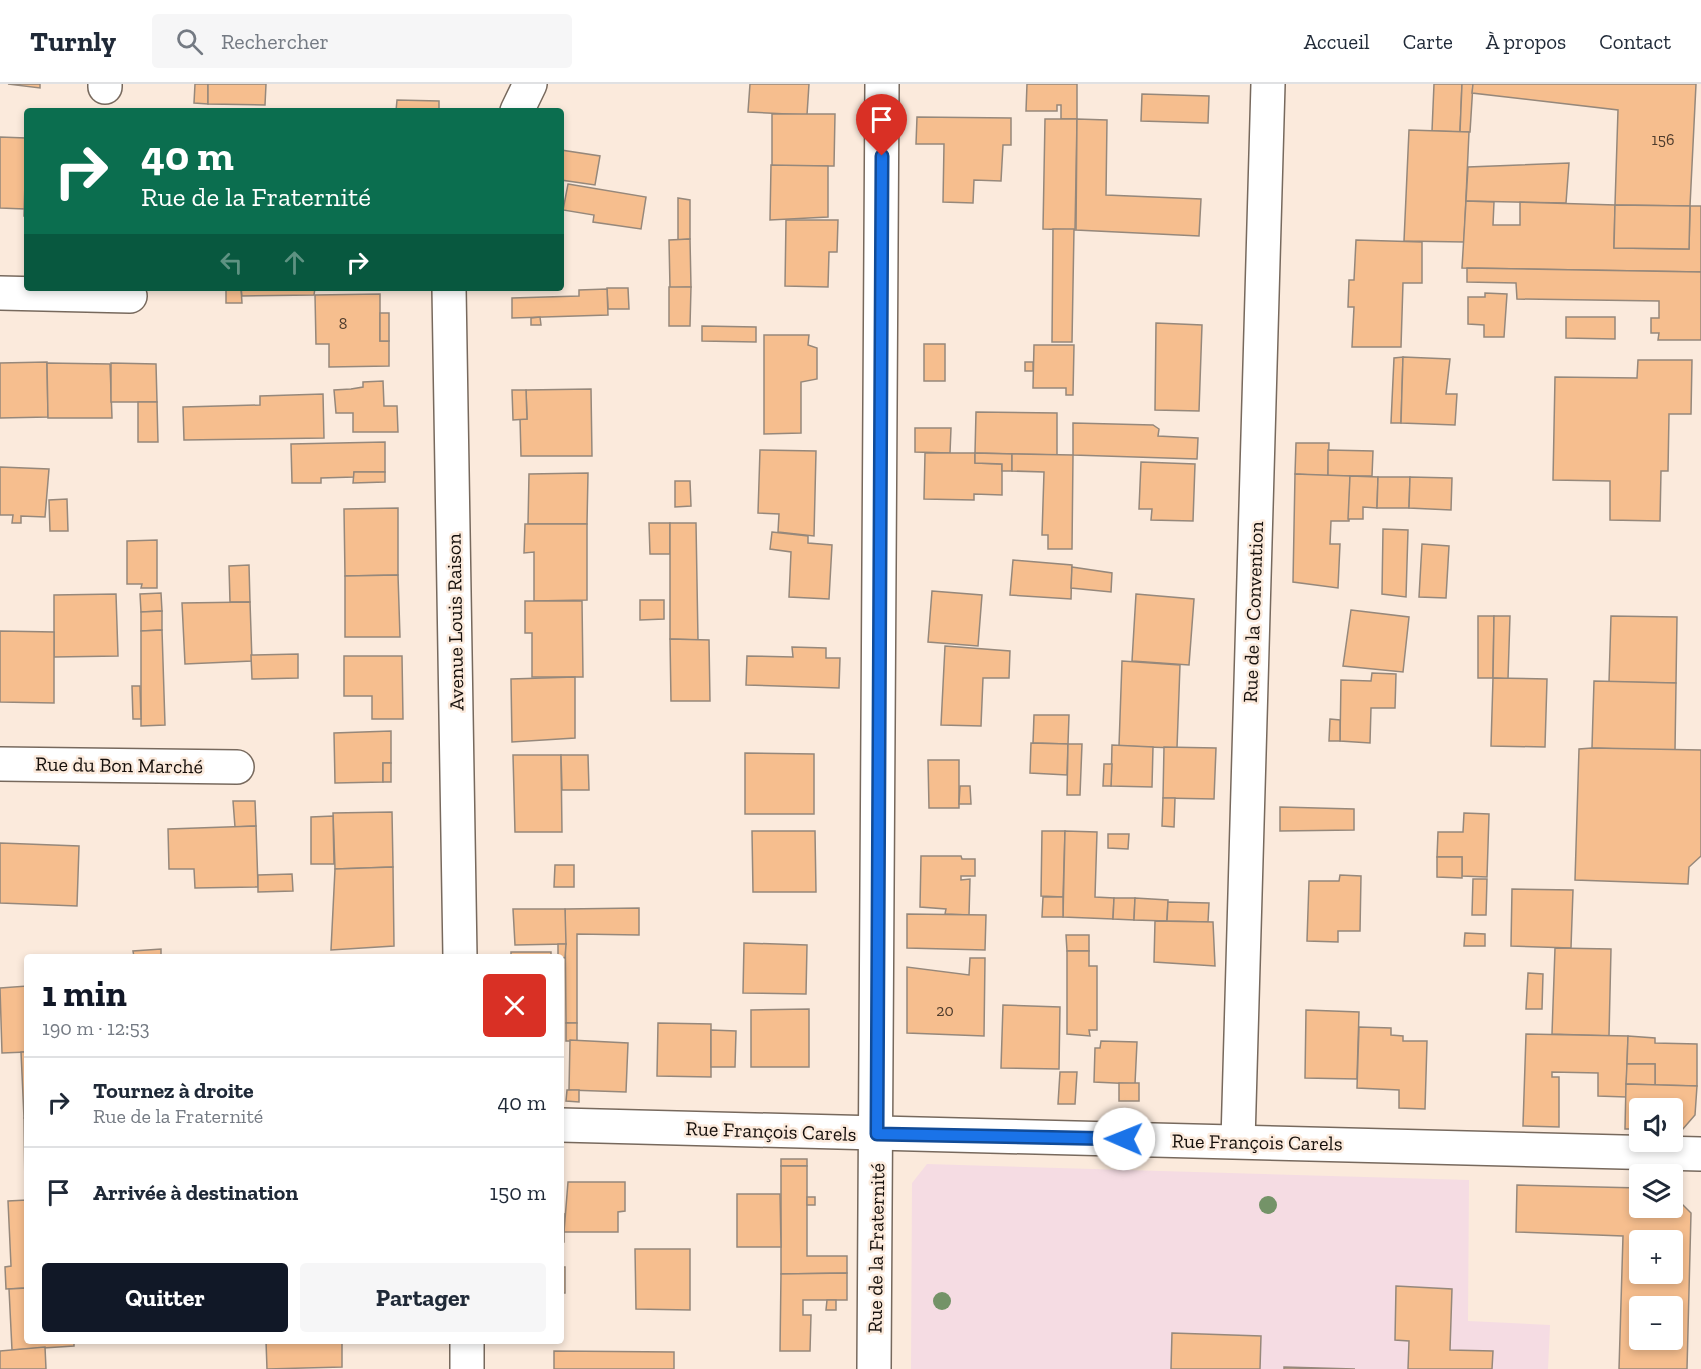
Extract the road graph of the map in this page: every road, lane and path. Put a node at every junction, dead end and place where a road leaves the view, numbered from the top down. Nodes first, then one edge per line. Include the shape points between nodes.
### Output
1 (530, 84) edge
2 (882, 84) edge
3 (1268, 84) edge
4 (518, 108) edge
5 (449, 291) edge
6 (0, 293) edge
7 (130, 296) dead end
8 (0, 764) edge
9 (237, 767) dead end
10 (460, 954) edge
11 (564, 1125) edge
12 (877, 1134) junction
13 (1238, 1141) junction
14 (1701, 1154) edge
15 (467, 1344) edge
16 (467, 1369) edge
17 (874, 1369) edge

1 - 4 street
2 - 12 street, Rue de la Fraternité
3 - 13 street, Rue de la Convention
5 - 10 street, Avenue Louis Raison
6 - 7 street
8 - 9 street, Rue du Bon Marché
11 - 12 street, Rue François Carels
12 - 13 street, Rue François Carels
12 - 17 street, Rue de la Fraternité
13 - 14 street, Rue François Carels
15 - 16 street

